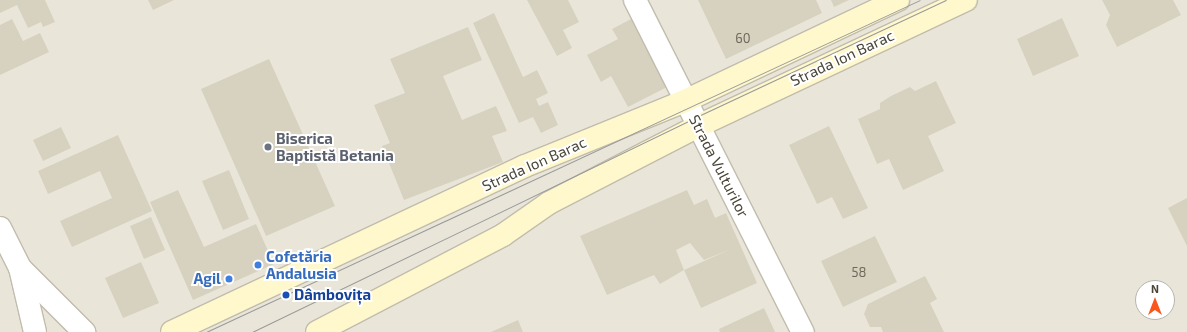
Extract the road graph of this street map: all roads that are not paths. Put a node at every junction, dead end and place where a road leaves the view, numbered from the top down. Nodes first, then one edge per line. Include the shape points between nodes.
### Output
1 (636, 0) edge
2 (898, 0) edge
3 (966, 0) edge
4 (685, 101) junction
5 (698, 126) junction
6 (0, 228) edge
7 (20, 268) junction
8 (35, 332) edge
9 (84, 332) edge
10 (172, 332) edge
11 (317, 332) edge
12 (803, 332) edge

1 - 4 street, Strada Vulturilor
2 - 4 street, Strada Ion Barac
3 - 5 street, Strada Ion Barac
4 - 5 street, Strada Vulturilor
4 - 10 street, Strada Ion Barac via 525,166
5 - 11 street, Strada Ion Barac via 549,203 503,235
5 - 12 street, Strada Vulturilor
6 - 7 street
7 - 8 street
7 - 9 street

